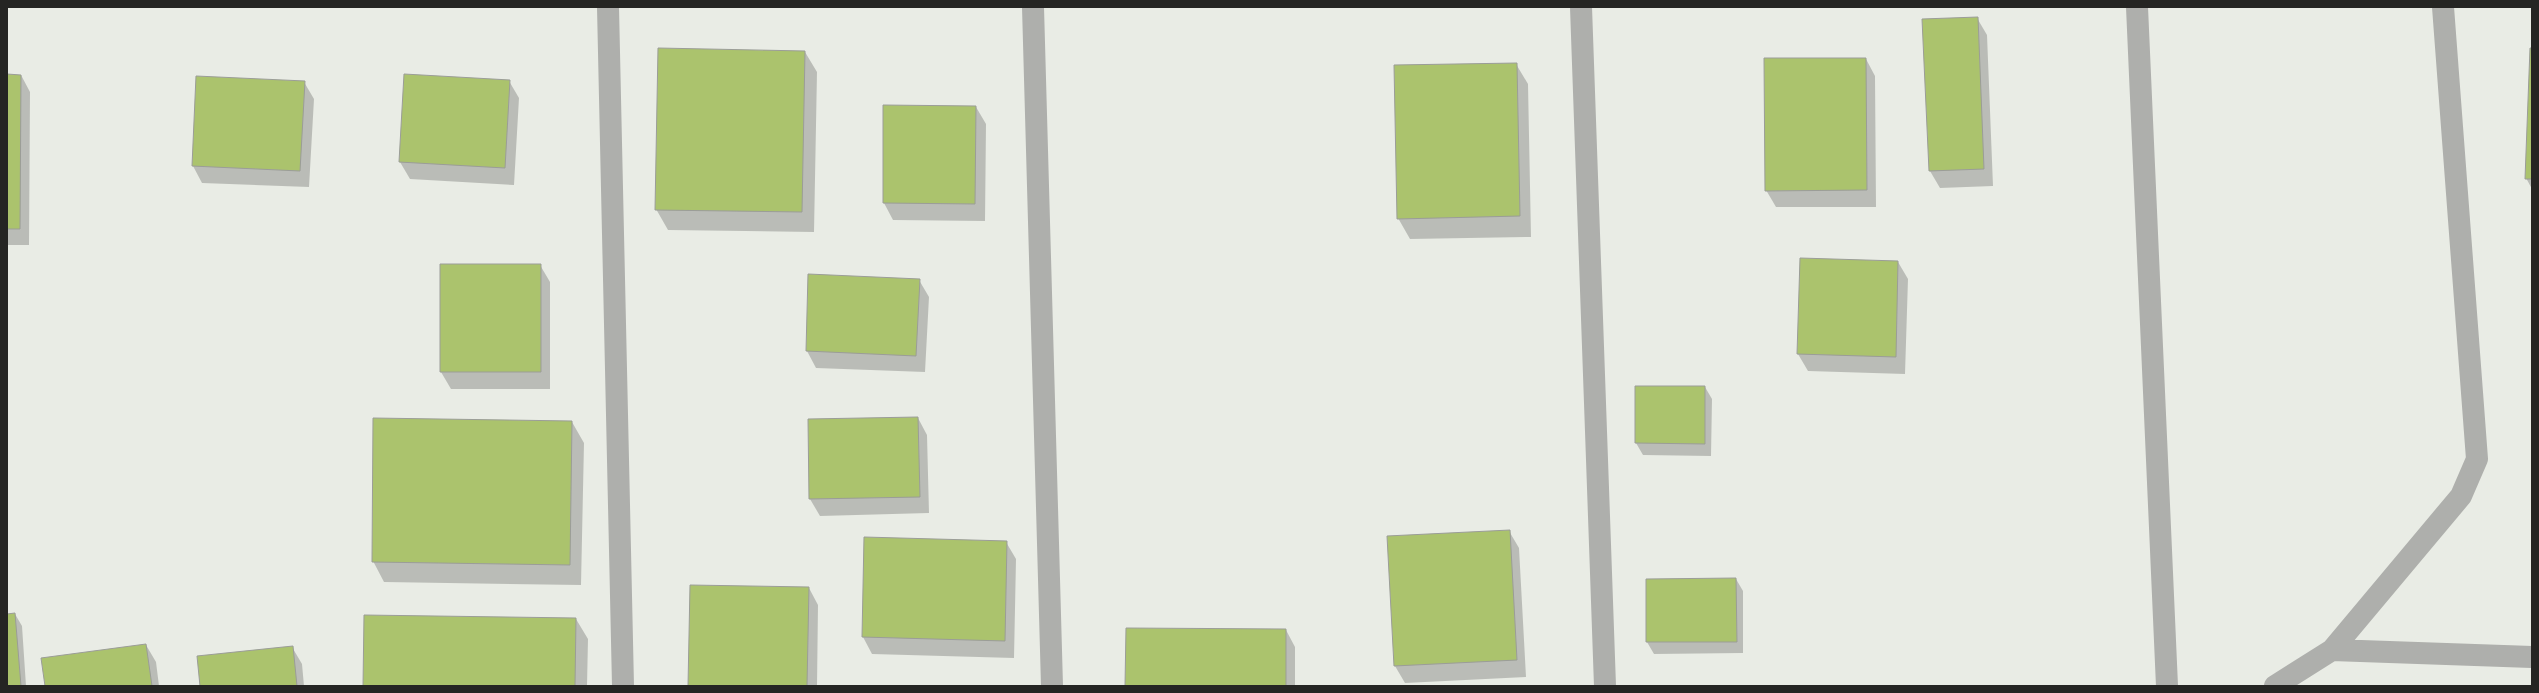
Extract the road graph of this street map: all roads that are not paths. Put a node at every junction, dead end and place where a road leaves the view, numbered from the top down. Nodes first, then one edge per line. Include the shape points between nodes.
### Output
1 (608, 7) edge
2 (1033, 7) edge
3 (1582, 7) edge
4 (2137, 7) edge
5 (2443, 7) edge
6 (2332, 650) junction
7 (2532, 657) edge
8 (624, 686) edge
9 (1052, 686) edge
10 (1605, 686) edge
11 (2167, 686) edge
12 (2276, 686) edge

1 - 8 street
2 - 9 street
3 - 10 street
4 - 11 street
5 - 6 street via 2477,459 2461,496
6 - 7 street
6 - 12 street

